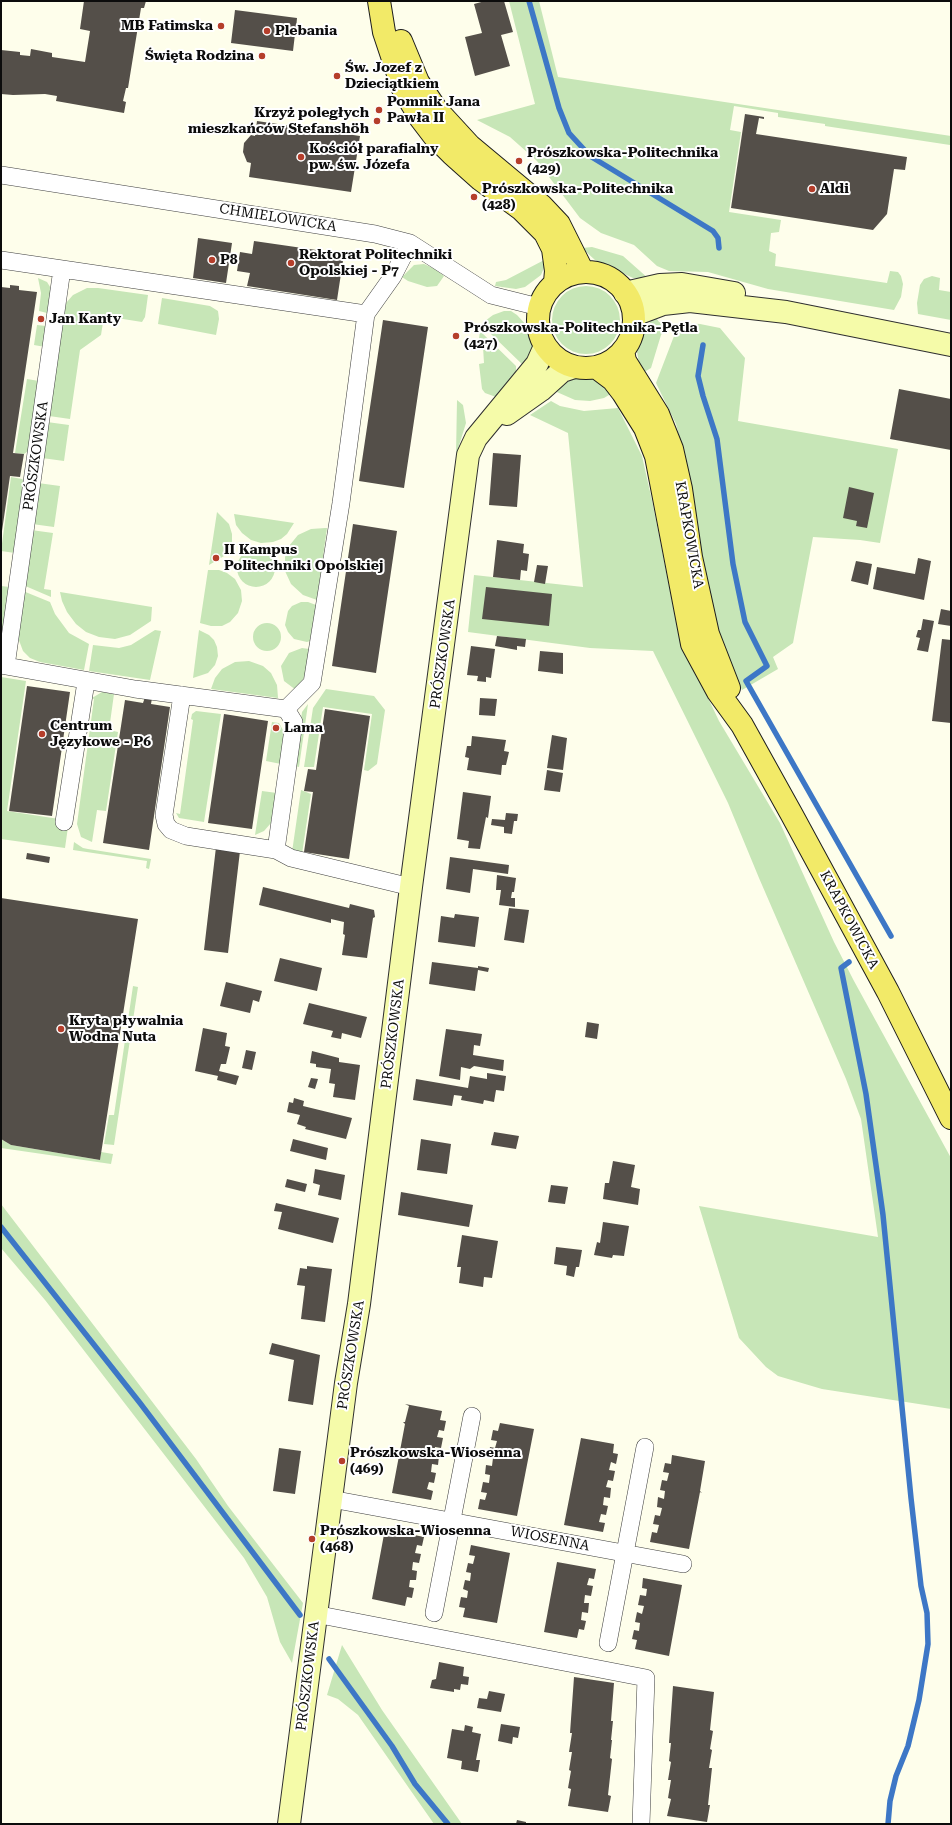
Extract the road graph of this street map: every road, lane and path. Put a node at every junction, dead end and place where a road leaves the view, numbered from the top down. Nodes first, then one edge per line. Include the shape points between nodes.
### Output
1 (380, 1) edge
2 (1, 175) edge
3 (410, 243) junction
4 (1, 260) edge
5 (62, 269) junction
6 (583, 272) junction
7 (555, 282) junction
8 (626, 293) junction
9 (539, 307) junction
10 (786, 312) junction
11 (366, 314) junction
12 (634, 316) junction
13 (951, 345) edge
14 (545, 346) junction
15 (623, 351) junction
16 (574, 367) junction
17 (597, 368) junction
18 (487, 426) junction
19 (3, 666) edge
20 (86, 682) junction
21 (182, 695) junction
22 (286, 708) junction
23 (742, 725) junction
24 (64, 822) dead end
25 (276, 850) junction
26 (411, 887) junction
27 (951, 1118) edge
28 (472, 1416) dead end
29 (645, 1447) dead end
30 (331, 1499) junction
31 (452, 1520) junction
32 (625, 1553) junction
33 (683, 1564) dead end
34 (434, 1613) dead end
35 (315, 1614) junction
36 (608, 1643) dead end
37 (290, 1824) edge
38 (641, 1824) edge

1 - 6 main road via 394,26 418,82 436,109 470,146 542,206 559,224
1 - 7 main road via 384,32 403,89 421,119 452,154 546,232 553,249
2 - 3 street, CHMIELOWICKA via 375,234
3 - 9 street, CHMIELOWICKA via 491,295
3 - 11 street via 393,276
4 - 5 street
5 - 11 street
5 - 19 street, PRÓSZKOWSKA
6 - 7 main road via 565,276
6 - 8 main road via 594,272 609,277
7 - 9 main road via 547,290
8 - 10 main road via 660,285 682,284 732,293
8 - 12 main road
9 - 14 main road via 537,326
10 - 12 main road via 690,301 663,304
10 - 13 main road
11 - 22 street via 341,503 312,684
12 - 15 main road via 633,331
14 - 16 main road via 559,361
14 - 18 main road, PRÓSZKOWSKA via 537,364
15 - 17 main road
15 - 23 main road, KRAPKOWICKA via 625,361 658,414 672,449 708,634
16 - 17 main road
16 - 18 main road, PRÓSZKOWSKA via 562,371 527,401
17 - 23 main road, KRAPKOWICKA via 613,380 645,428 656,456 692,644 718,692
18 - 26 main road, PRÓSZKOWSKA via 476,438 468,455
19 - 20 street, PRÓSZKOWSKA
20 - 21 street, PRÓSZKOWSKA
20 - 24 street
21 - 22 street, PRÓSZKOWSKA
21 - 25 street via 164,815 166,824 171,830 186,836
22 - 25 street via 294,722
23 - 27 main road, KRAPKOWICKA via 888,992
25 - 26 street via 291,858
26 - 30 main road, PRÓSZKOWSKA via 359,1304
28 - 31 street
29 - 32 street
30 - 31 street, WIOSENNA
30 - 35 main road, PRÓSZKOWSKA
31 - 32 street, WIOSENNA
31 - 34 street
32 - 33 street, WIOSENNA
32 - 36 street
35 - 37 main road, PRÓSZKOWSKA
35 - 38 street via 646,1678

